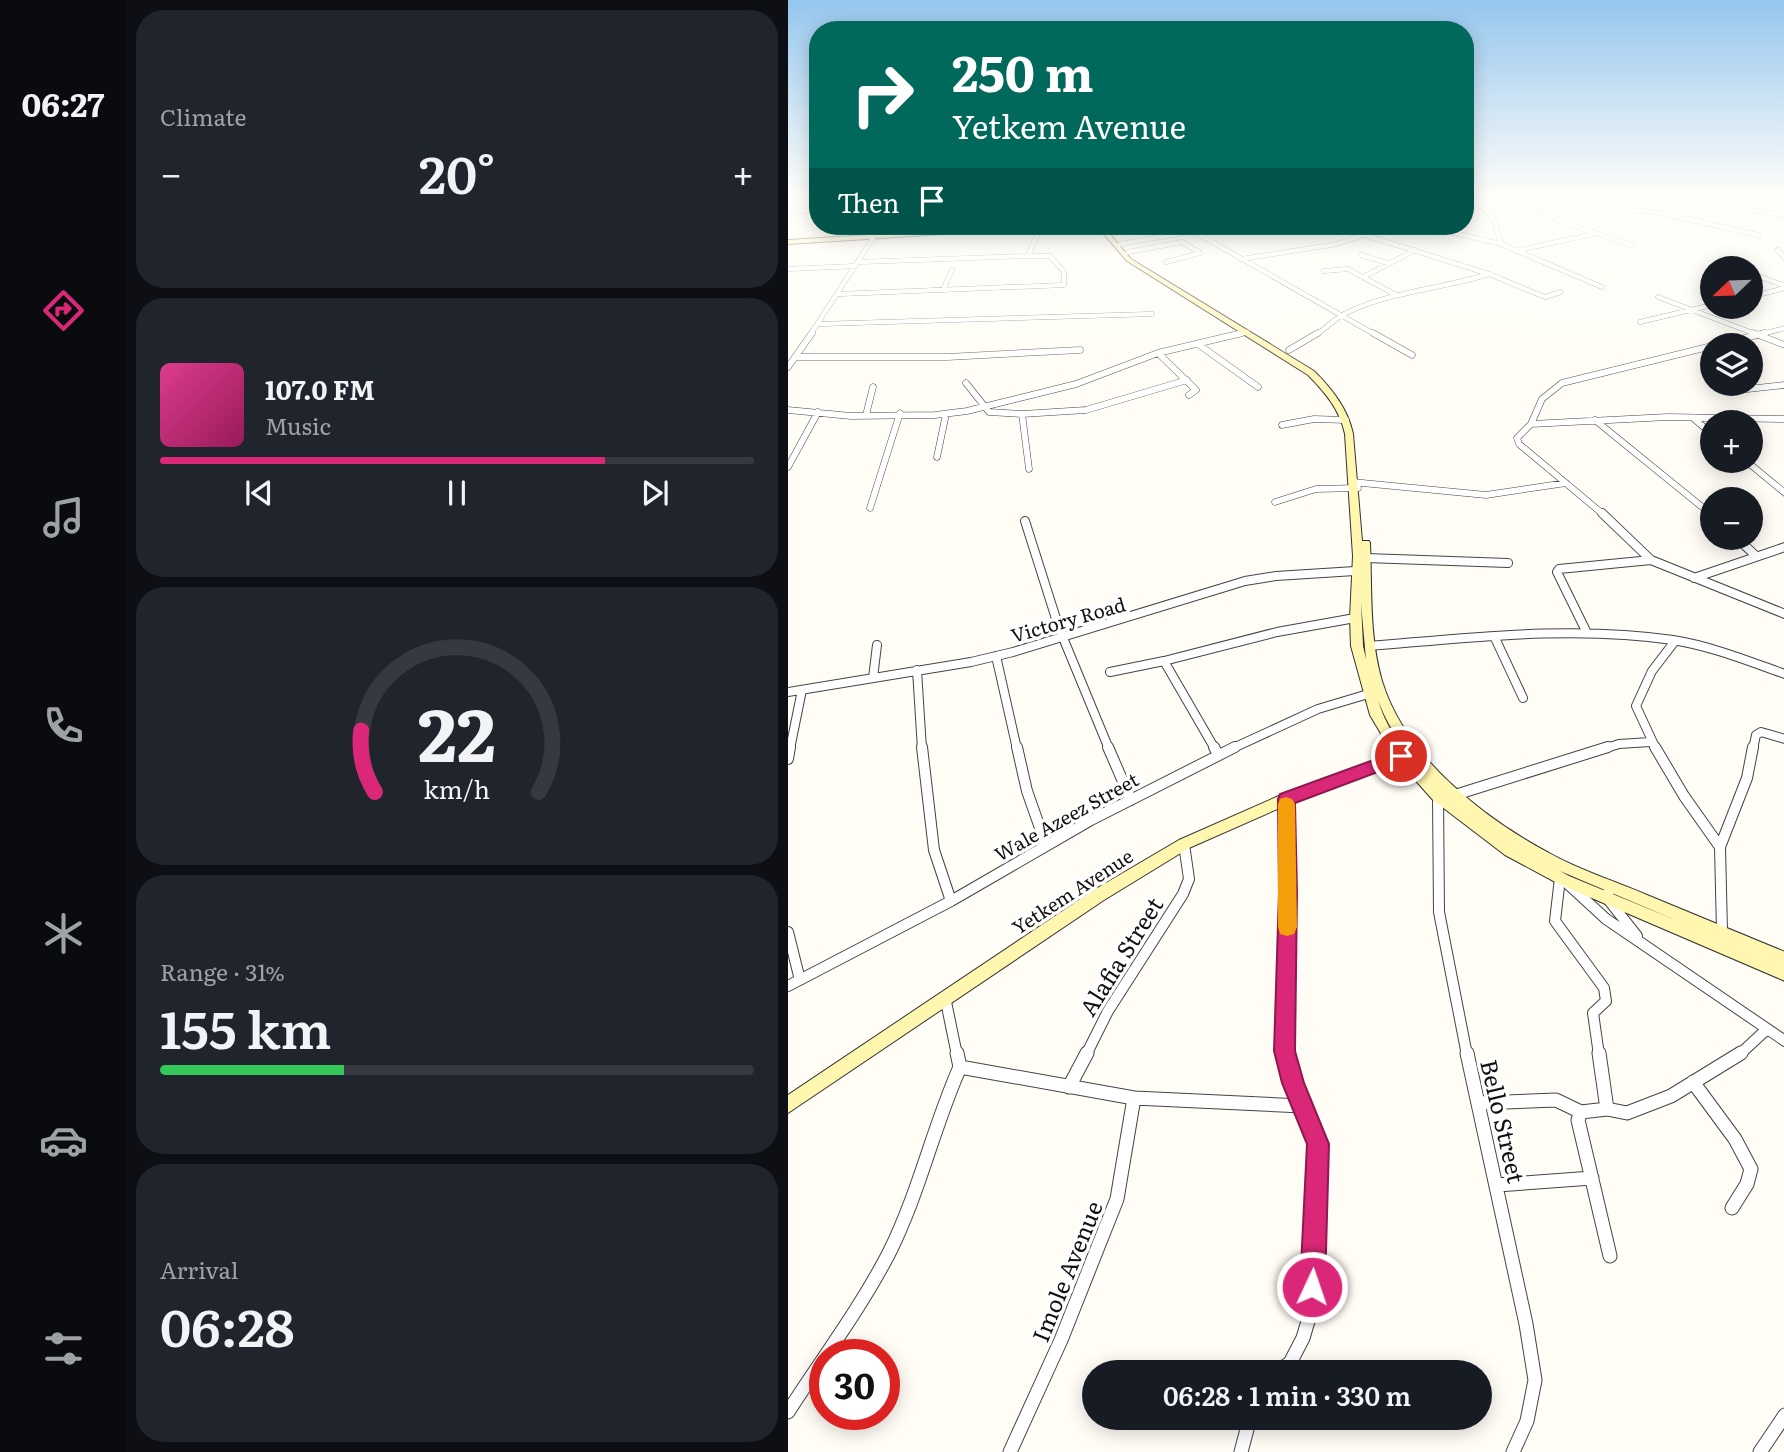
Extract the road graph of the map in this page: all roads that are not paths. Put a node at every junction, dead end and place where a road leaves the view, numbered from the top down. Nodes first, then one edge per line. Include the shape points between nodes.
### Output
1 (858, 264) junction
2 (863, 264) edge
3 (1057, 264) edge
4 (1135, 264) edge
5 (1143, 264) edge
6 (1250, 264) edge
7 (1387, 264) edge
8 (1457, 264) edge
9 (1546, 264) edge
10 (788, 269) edge
11 (952, 270) dead end
12 (1324, 271) dead end
13 (1489, 274) junction
14 (1366, 276) junction
15 (1763, 278) edge
16 (1602, 287) dead end
17 (1784, 287) edge
18 (943, 290) junction
19 (1561, 292) dead end
20 (839, 294) junction
21 (1763, 294) edge
22 (1395, 295) junction
23 (1658, 297) dead end
24 (1700, 307) edge
25 (1689, 309) junction
26 (1153, 314) dead end
27 (1343, 314) junction
28 (1640, 322) dead end
29 (819, 324) junction
30 (1784, 328) edge
31 (1752, 333) edge
32 (1763, 333) edge
33 (1254, 334) junction
34 (1763, 337) edge
35 (1198, 344) junction
36 (1784, 345) edge
37 (1700, 348) edge
38 (1080, 350) dead end
39 (1289, 350) junction
40 (1158, 353) junction
41 (1412, 355) dead end
42 (795, 357) junction
43 (788, 367) edge
44 (1186, 380) junction
45 (966, 383) dead end
46 (1784, 385) edge
47 (873, 387) dead end
48 (1258, 387) dead end
49 (1763, 387) edge
50 (1189, 395) dead end
51 (986, 408) junction
52 (788, 411) edge
53 (818, 412) junction
54 (900, 413) junction
55 (947, 414) junction
56 (1022, 414) junction
57 (866, 415) junction
58 (1693, 418) junction
59 (1595, 420) junction
60 (1783, 420) edge
61 (1531, 424) junction
62 (1700, 424) edge
63 (1282, 425) dead end
64 (1350, 426) junction
65 (937, 457) dead end
66 (788, 467) edge
67 (1029, 469) dead end
68 (1760, 473) edge
69 (1566, 483) junction
70 (1356, 485) junction
71 (1784, 493) edge
72 (1275, 502) dead end
73 (1700, 506) edge
74 (870, 508) dead end
75 (1025, 521) dead end
76 (1784, 547) edge
77 (1750, 550) edge
78 (1756, 556) junction
79 (1366, 558) junction
80 (1651, 560) junction
81 (1508, 563) dead end
82 (1355, 571) junction
83 (1694, 578) junction
84 (1784, 614) edge
85 (1354, 618) junction
86 (1587, 633) junction
87 (1062, 638) junction
88 (1495, 638) junction
89 (1675, 641) junction
90 (877, 645) dead end
91 (1369, 646) junction
92 (996, 656) junction
93 (1164, 662) junction
94 (917, 670) junction
95 (1110, 672) dead end
96 (1784, 674) edge
97 (873, 678) junction
98 (802, 690) junction
99 (788, 692) edge
100 (1368, 694) junction
101 (1523, 698) dead end
102 (1784, 738) edge
103 (1650, 742) junction
104 (1218, 755) junction
105 (1401, 756) junction
106 (788, 759) edge
107 (1455, 794) junction
108 (1438, 796) junction
109 (1286, 799) junction
110 (1131, 800) junction
111 (1184, 844) junction
112 (1046, 845) junction
113 (1720, 847) junction
114 (1562, 879) junction
115 (1608, 892) junction
116 (951, 901) junction
117 (1722, 931) junction
118 (788, 932) edge
119 (1645, 945) junction
120 (1784, 960) edge
121 (1784, 974) edge
122 (800, 980) junction
123 (788, 986) edge
124 (945, 997) junction
125 (1767, 1029) junction
126 (1784, 1041) edge
127 (960, 1067) junction
128 (1693, 1082) junction
129 (1069, 1087) junction
130 (1134, 1098) junction
131 (1478, 1103) junction
132 (788, 1105) edge
133 (1302, 1105) junction
134 (1607, 1109) junction
135 (1581, 1112) junction
136 (1592, 1178) junction
137 (1497, 1185) junction
138 (1732, 1208) dead end
139 (1610, 1256) dead end
140 (1292, 1360) edge
141 (788, 1412) edge
142 (1784, 1415) edge
143 (1247, 1430) edge
144 (1010, 1452) edge
145 (1241, 1452) edge
146 (1513, 1452) edge
147 (1760, 1452) edge

1 - 2 street
1 - 10 street
1 - 20 street
3 - 18 street via 1064,272 1064,285
4 - 33 main road
5 - 33 main road
6 - 27 street
7 - 14 street
8 - 13 street
9 - 16 street
11 - 18 street
12 - 14 street via 1341,268
13 - 19 street via 1545,297
13 - 22 street
14 - 22 street
15 - 17 street
17 - 21 street
18 - 20 street
20 - 29 street
22 - 27 street
23 - 25 street
24 - 25 street
25 - 28 street
25 - 31 street
26 - 29 street
27 - 39 street
27 - 41 street
29 - 42 street
30 - 32 street
33 - 35 street
33 - 39 main road
33 - 64 main road via 1322,382
34 - 36 street
35 - 40 street
35 - 48 street
37 - 61 street via 1562,383 1541,398
38 - 42 street via 969,357
39 - 64 main road via 1328,380
40 - 44 street
40 - 51 street via 1086,380
42 - 43 street
44 - 50 street via 1196,390
44 - 56 street via 1086,411
45 - 51 street
46 - 49 street
47 - 57 street
51 - 55 street
51 - 56 street via 996,414
52 - 53 street
53 - 57 street
53 - 66 street
54 - 55 street
54 - 57 street
54 - 74 street
55 - 65 street
56 - 67 street
58 - 59 street
58 - 60 street
58 - 62 street
59 - 61 street
59 - 73 street
61 - 69 street via 1517,441
63 - 64 street via 1314,419
64 - 70 main road
68 - 71 street
69 - 70 street via 1494,495
69 - 80 street
70 - 72 street via 1330,486
70 - 79 main road
70 - 82 main road
75 - 87 street
76 - 78 street
77 - 78 street
78 - 83 street
79 - 81 street
79 - 91 main road
80 - 83 street
80 - 86 street via 1559,569
82 - 85 main road
82 - 87 street, Victory Road via 1245,581
83 - 84 street
85 - 93 street via 1277,632
85 - 100 main road
86 - 88 street
86 - 89 street
87 - 92 street, Victory Road
87 - 110 street
88 - 91 street
88 - 101 street
89 - 96 street
89 - 103 street via 1652,671 1636,706
90 - 97 street
91 - 107 main road via 1387,713 1397,732 1413,755
92 - 94 street, Victory Road
92 - 112 street via 1027,791
93 - 95 street
93 - 104 street
94 - 97 street, Victory Road
94 - 116 street via 934,850
97 - 98 street, Victory Road
98 - 99 street, Victory Road
98 - 106 street
100 - 104 street, Wale Azeez Street via 1318,709
100 - 105 main road
102 - 113 street via 1761,732 1756,735 1747,778
103 - 107 street via 1619,744
103 - 113 street
104 - 110 street, Wale Azeez Street
105 - 108 main road
105 - 109 main road, Yetkem Avenue
107 - 115 main road via 1501,830
108 - 114 main road via 1510,851
108 - 131 street, Bello Street via 1439,912
109 - 111 main road, Yetkem Avenue
109 - 133 street via 1285,1051
110 - 112 street, Wale Azeez Street
111 - 124 main road, Yetkem Avenue
111 - 129 street, Alafia Street via 1189,879 1183,894 1108,1011
112 - 116 street, Wale Azeez Street
113 - 117 street
114 - 115 main road
114 - 119 street via 1606,919
114 - 134 street via 1555,921 1605,988 1606,1000 1593,1013
115 - 117 main road
115 - 119 street
115 - 121 main road
116 - 122 street, Wale Azeez Street
117 - 120 main road
118 - 122 street
119 - 125 street
122 - 123 street, Wale Azeez Street
124 - 127 street
124 - 132 main road, Yetkem Avenue
125 - 126 street
125 - 128 street via 1737,1056
127 - 129 street
127 - 141 street via 890,1250
128 - 134 street via 1627,1113
128 - 138 street via 1751,1169
129 - 130 street
130 - 133 street
130 - 144 street, Imole Avenue via 1117,1199
131 - 135 street via 1556,1100
131 - 137 street, Bello Street
133 - 140 street via 1318,1144 1311,1311
134 - 135 street
135 - 136 street via 1578,1120
136 - 137 street
136 - 139 street
137 - 146 street, Bello Street via 1535,1380 1527,1421
142 - 147 street
143 - 145 street

